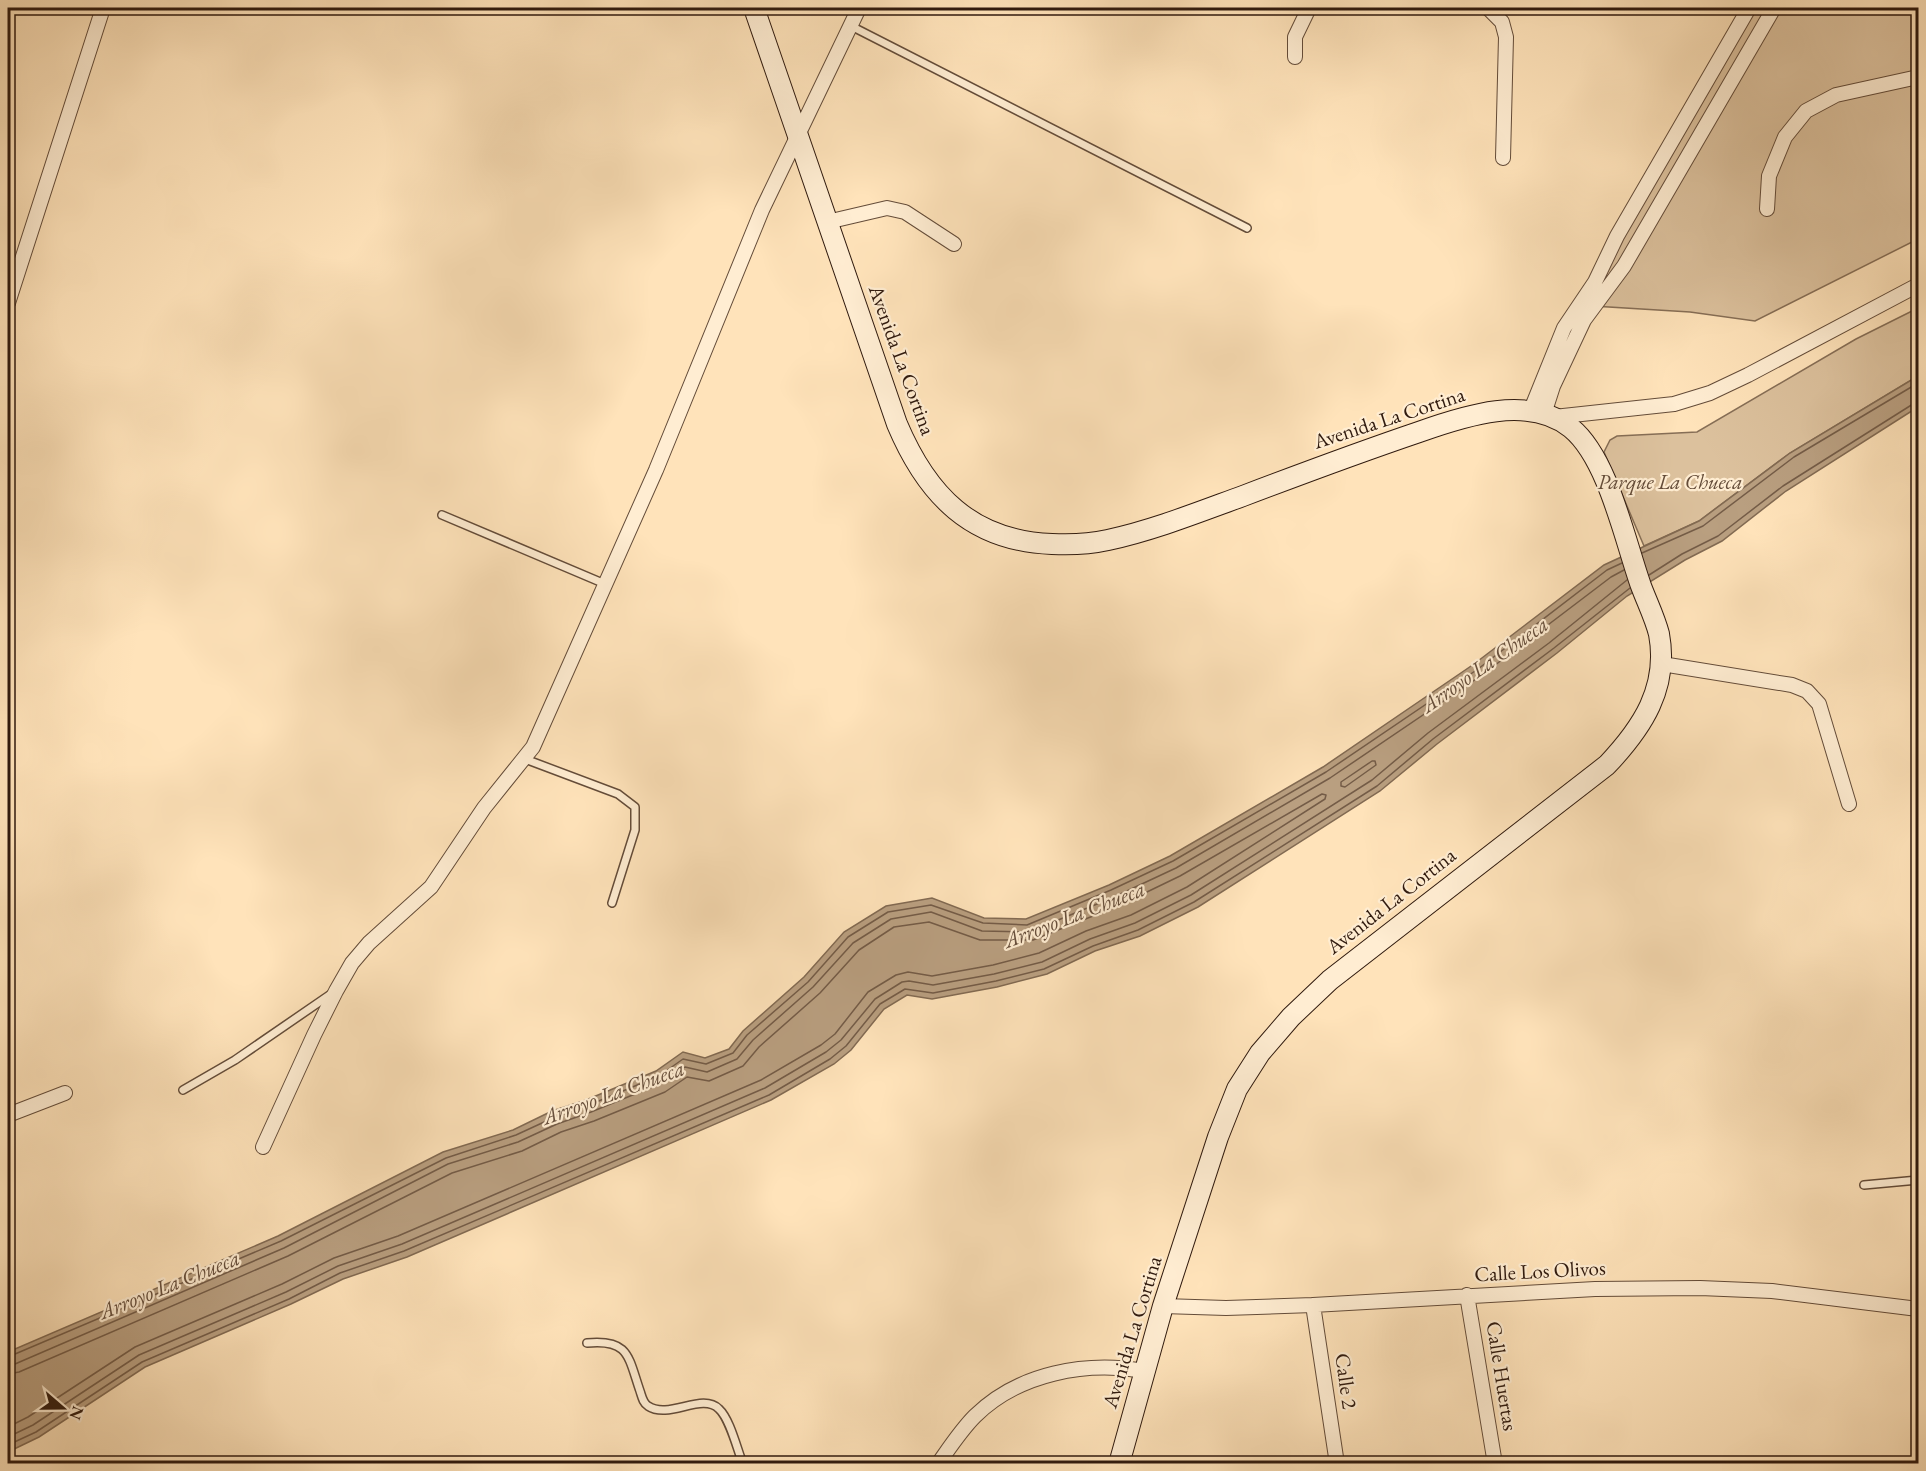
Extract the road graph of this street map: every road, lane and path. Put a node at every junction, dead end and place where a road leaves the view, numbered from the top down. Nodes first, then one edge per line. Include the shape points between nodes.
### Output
1 (103, 8) edge
2 (754, 8) edge
3 (859, 8) edge
4 (1309, 8) edge
5 (1488, 8) edge
6 (1749, 8) edge
7 (1774, 8) edge
8 (851, 26) junction
9 (1294, 57) dead end
10 (1918, 76) edge
11 (798, 138) junction
12 (1503, 158) dead end
13 (1767, 209) dead end
14 (827, 222) junction
15 (1247, 228) dead end
16 (954, 244) dead end
17 (1918, 285) edge
18 (8, 303) edge
19 (1543, 414) junction
20 (442, 515) dead end
21 (604, 584) junction
22 (1662, 664) junction
23 (525, 759) junction
24 (1849, 804) dead end
25 (612, 903) dead end
26 (336, 991) junction
27 (183, 1090) dead end
28 (65, 1093) dead end
29 (8, 1115) edge
30 (262, 1147) dead end
31 (1918, 1180) edge
32 (1864, 1185) dead end
33 (1467, 1295) junction
34 (1313, 1305) junction
35 (1163, 1306) junction
36 (1918, 1309) edge
37 (587, 1343) dead end
38 (1144, 1371) junction
39 (743, 1464) edge
40 (938, 1464) edge
41 (1119, 1464) edge
42 (1337, 1464) edge
43 (1495, 1464) edge

1 - 18 street
2 - 11 main road, Avenida La Cortina
3 - 8 street
4 - 9 street via 1294,37
5 - 12 street via 1502,22 1506,37
6 - 19 street via 1564,328
7 - 19 street via 1624,266 1584,320
8 - 11 street
8 - 15 lane
10 - 13 street via 1836,95 1806,111 1785,138 1769,176
11 - 14 main road, Avenida La Cortina
11 - 21 street via 758,220 656,470
14 - 16 street via 887,208 905,212
14 - 19 main road, Avenida La Cortina via 909,453 929,482 966,519 1011,538 1072,545 1106,541 1467,416 1492,411
17 - 19 street via 1710,393 1674,404
19 - 22 main road, Avenida La Cortina via 1572,429 1603,472 1659,633
20 - 21 lane
21 - 23 street
22 - 24 street via 1792,685 1807,691 1819,704
22 - 35 main road, Avenida La Cortina via 1653,704 1629,741 1607,765 1330,980 1260,1053 1237,1089 1218,1137
23 - 25 lane via 618,794 635,807 635,830
23 - 26 street via 484,808 431,887 369,943
26 - 27 lane via 235,1060
26 - 30 street
28 - 29 street
31 - 32 lane
33 - 34 street, Calle Los Olivos
33 - 36 street, Calle Los Olivos via 1700,1288 1772,1291
33 - 43 street, Calle Huertas
34 - 35 street, Calle Los Olivos
34 - 42 street, Calle 2
35 - 38 main road, Avenida La Cortina
37 - 39 lane via 610,1342 623,1350 644,1403 650,1408 665,1411 704,1403 719,1408
38 - 40 street via 1112,1366 1080,1368 1022,1385 976,1415
38 - 41 main road, Avenida La Cortina

